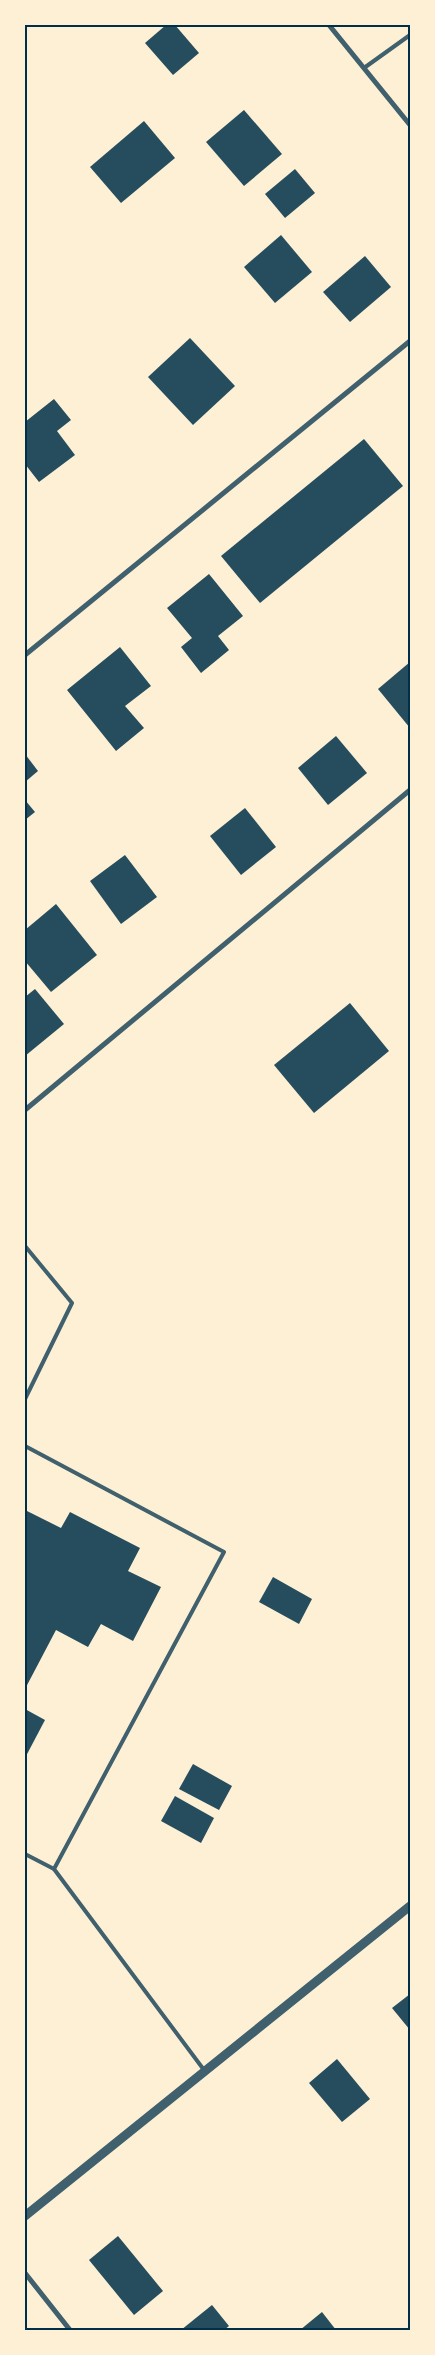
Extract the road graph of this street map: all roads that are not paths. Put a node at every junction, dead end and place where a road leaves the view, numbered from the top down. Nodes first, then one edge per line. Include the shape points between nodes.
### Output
1 (329, 25) edge
2 (410, 35) edge
3 (364, 68) junction
4 (410, 124) edge
5 (410, 341) edge
6 (25, 655) edge
7 (410, 790) edge
8 (25, 1110) edge
9 (25, 1246) edge
10 (25, 1399) edge
11 (25, 1446) edge
12 (25, 1854) edge
13 (54, 1869) junction
14 (410, 1906) edge
15 (204, 2070) junction
16 (25, 2216) edge
17 (25, 2273) edge
18 (70, 2330) edge

1 - 3 street
2 - 3 lane
3 - 4 street
5 - 6 street
7 - 8 street
9 - 10 lane via 72,1303
11 - 13 lane via 224,1552
12 - 13 lane
13 - 15 lane
14 - 15 street
15 - 16 street
17 - 18 street

